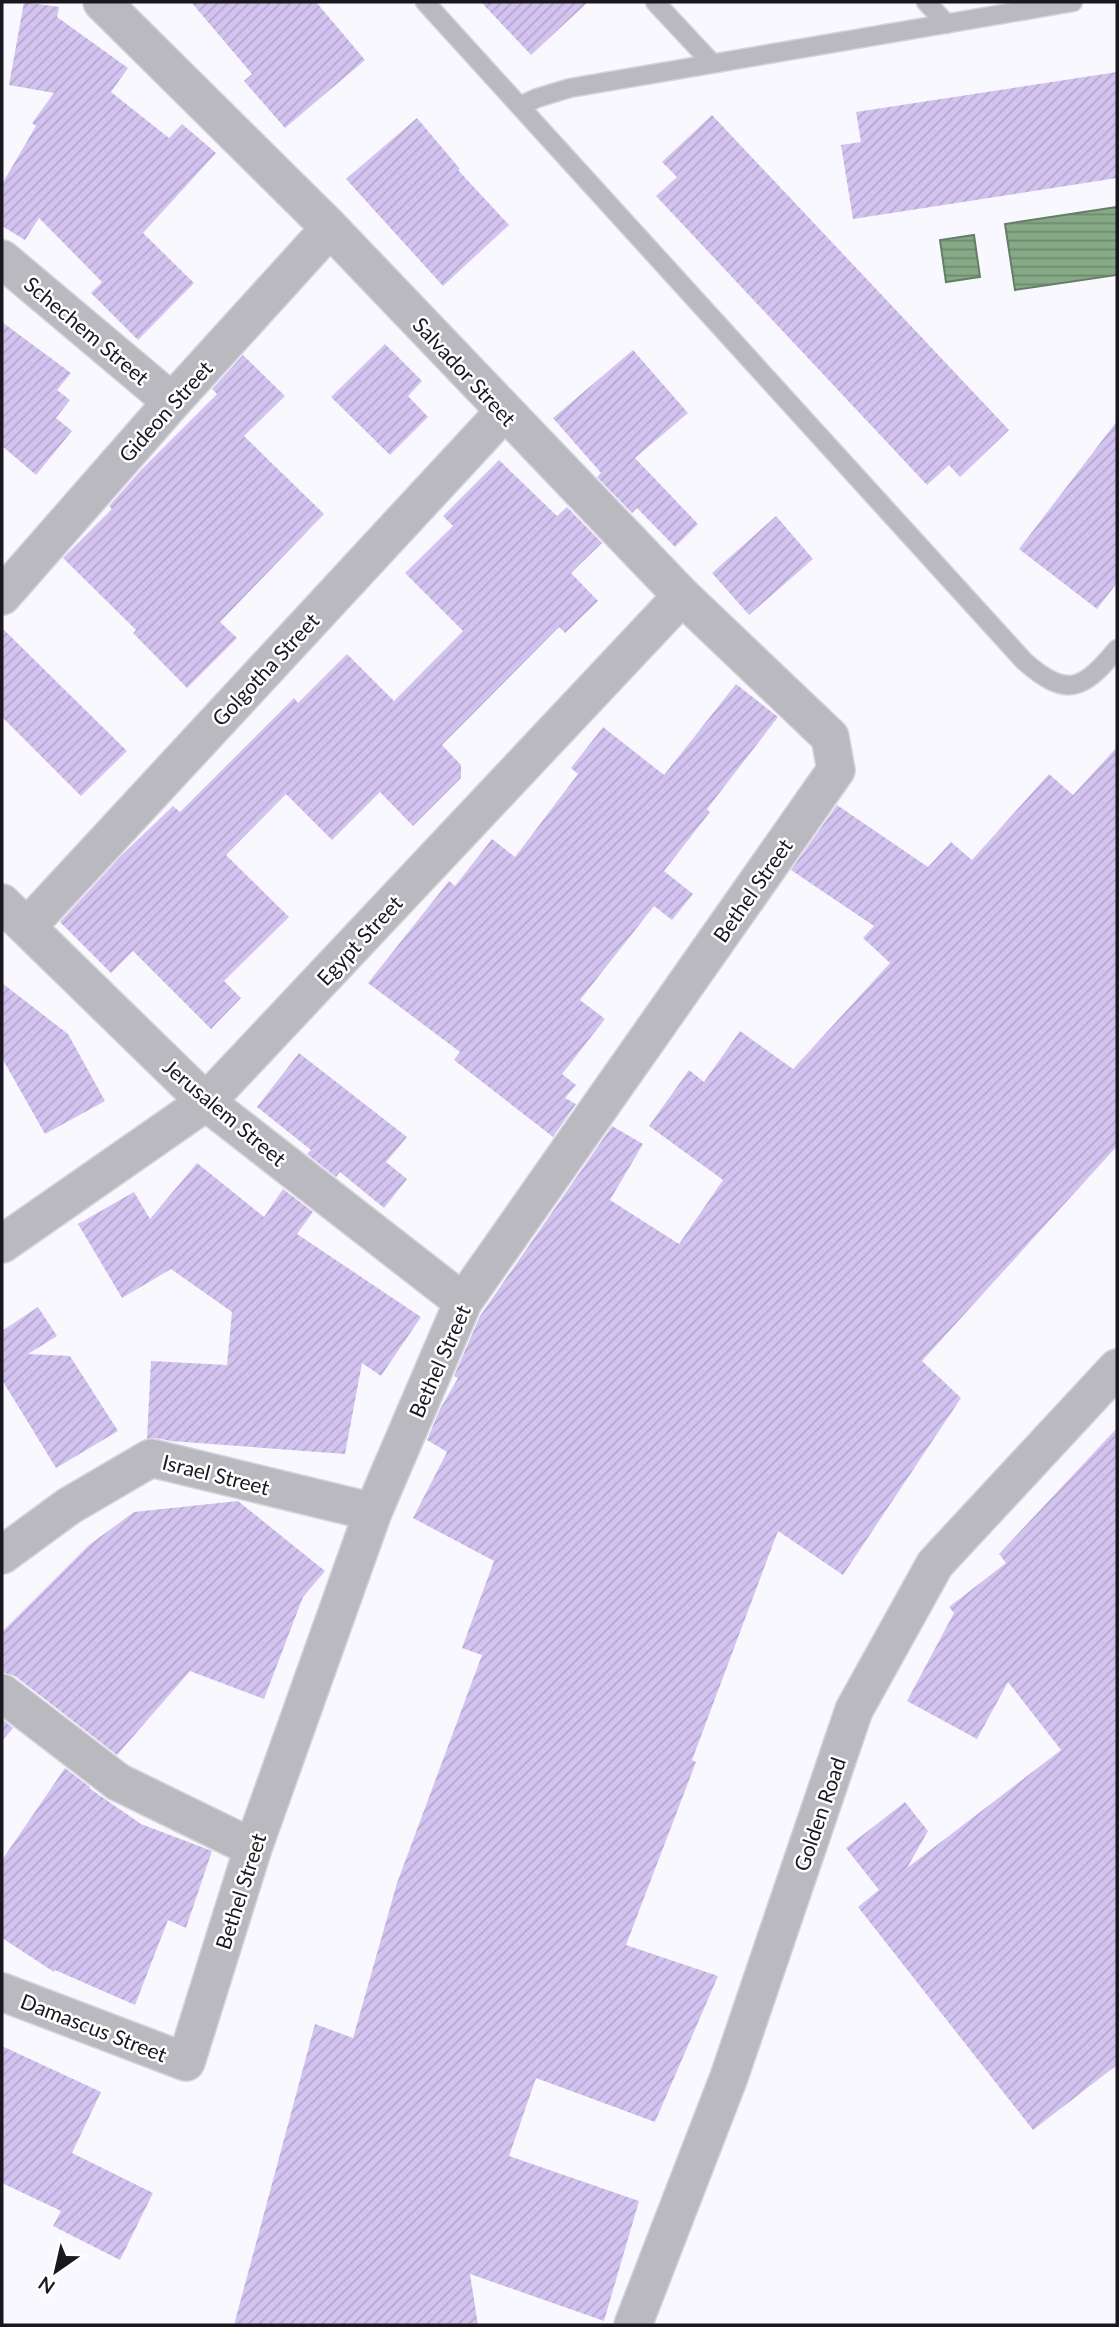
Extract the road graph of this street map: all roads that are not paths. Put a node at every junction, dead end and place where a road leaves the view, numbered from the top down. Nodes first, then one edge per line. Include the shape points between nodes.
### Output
1 (102, 2) edge
2 (425, 2) edge
3 (655, 2) edge
4 (926, 2) edge
5 (1073, 2) edge
6 (947, 23) junction
7 (712, 64) junction
8 (520, 106) junction
9 (330, 228) junction
10 (2, 259) edge
11 (172, 402) junction
12 (503, 412) junction
13 (2, 596) edge
14 (682, 596) junction
15 (1117, 649) edge
16 (830, 737) joint
17 (14, 915) edge
18 (206, 1102) junction
19 (2, 1244) edge
20 (463, 1303) junction
21 (1117, 1368) edge
22 (373, 1512) junction
23 (2, 1555) edge
24 (2, 1693) edge
25 (253, 1849) junction
26 (2, 1992) edge
27 (186, 2062) joint
28 (633, 2325) edge

1 - 9 street, Salvador Street
2 - 8 lane
3 - 7 lane
4 - 6 lane
5 - 6 lane
6 - 7 lane
7 - 8 lane via 570,88
8 - 15 lane via 1024,662 1064,687 1085,682
9 - 11 street, Gideon Street
9 - 12 street, Salvador Street
10 - 11 street, Schechem Street
11 - 13 street, Gideon Street
12 - 14 street, Salvador Street
12 - 17 street, Golgotha Street
14 - 16 street, Salvador Street
14 - 18 street, Egypt Street
16 - 20 street, Bethel Street via 836,770
17 - 18 street, Jerusalem Street
18 - 19 street, Egypt Street
18 - 20 street, Jerusalem Street
20 - 22 street, Bethel Street
21 - 28 street, Golden Road via 935,1564 854,1710 729,2077
22 - 23 street, Israel Street via 151,1458 69,1506
22 - 25 street, Bethel Street
24 - 25 street via 118,1782
25 - 27 street, Bethel Street
26 - 27 street, Damascus Street

